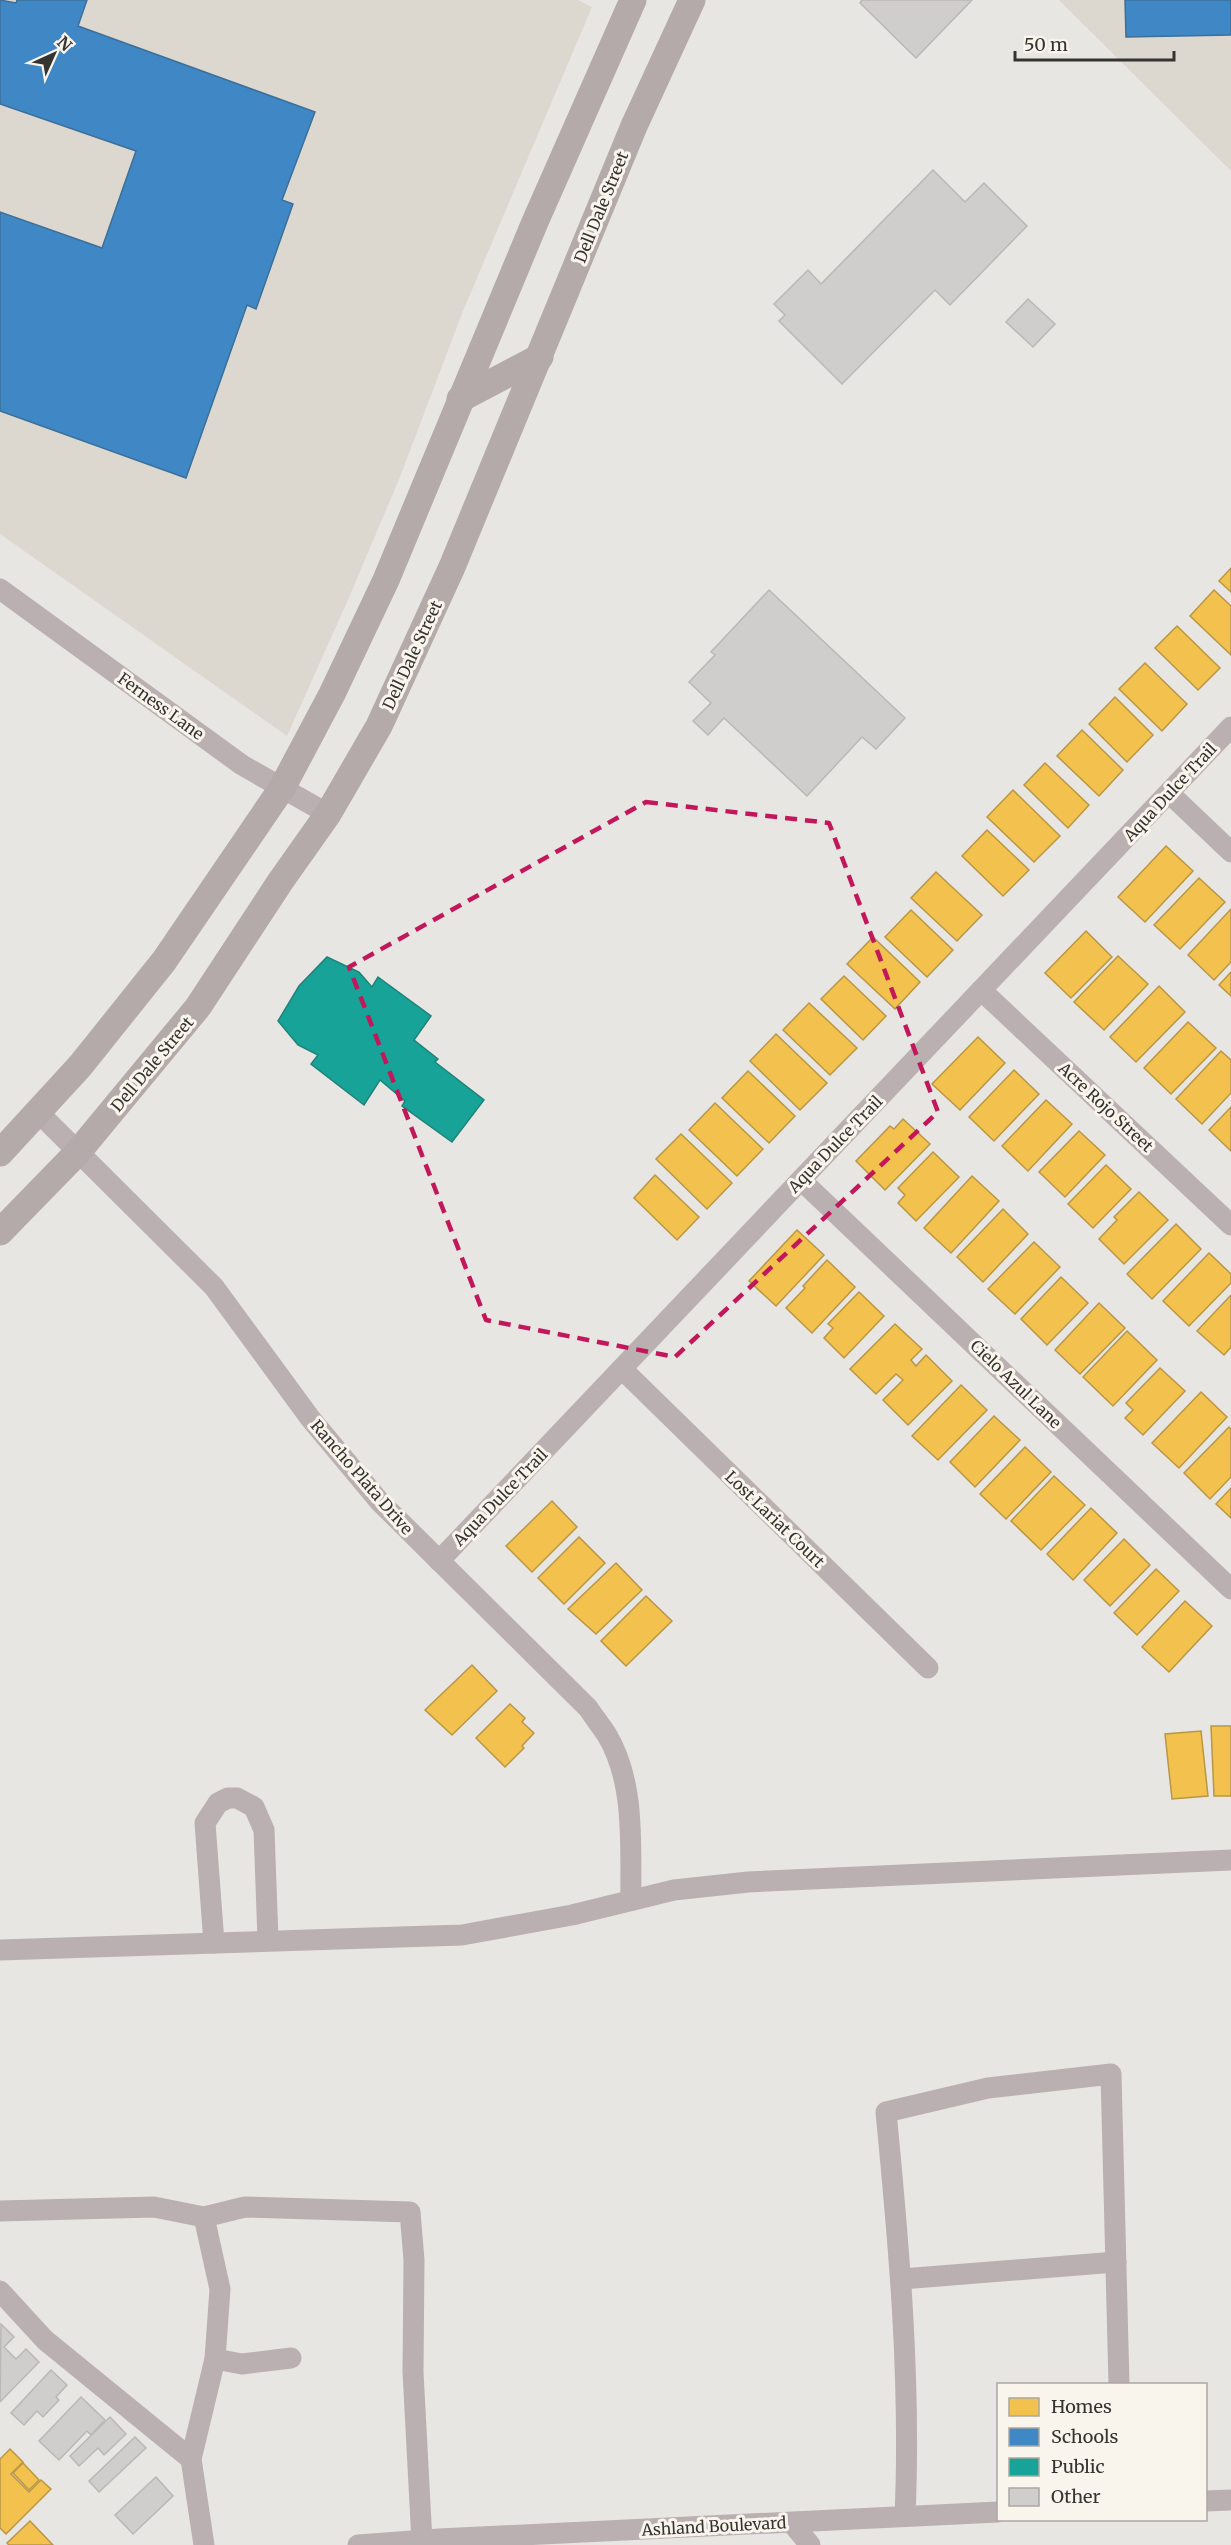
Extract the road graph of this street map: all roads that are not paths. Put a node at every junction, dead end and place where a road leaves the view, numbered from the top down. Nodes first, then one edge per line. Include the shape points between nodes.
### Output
1 (633, 0) edge
2 (687, 2) edge
3 (540, 357) junction
4 (460, 399) junction
5 (0, 589) edge
6 (1231, 727) edge
7 (282, 788) junction
8 (1169, 793) junction
9 (328, 814) junction
10 (1231, 852) edge
11 (981, 990) junction
12 (39, 1112) junction
13 (78, 1152) junction
14 (0, 1154) edge
15 (801, 1180) junction
16 (1231, 1224) edge
17 (0, 1232) edge
18 (622, 1369) junction
19 (439, 1561) junction
20 (1231, 1589) edge
21 (928, 1668) dead end
22 (1231, 1860) edge
23 (631, 1900) junction
24 (268, 1941) junction
25 (214, 1943) junction
26 (0, 1950) edge
27 (0, 2211) edge
28 (204, 2217) junction
29 (1116, 2262) junction
30 (902, 2279) junction
31 (0, 2290) edge
32 (291, 2358) dead end
33 (215, 2359) junction
34 (1119, 2383) edge
35 (191, 2458) junction
36 (1231, 2500) edge
37 (1207, 2501) edge
38 (997, 2512) edge
39 (905, 2516) junction
40 (792, 2523) junction
41 (422, 2542) junction
42 (204, 2545) edge
43 (358, 2545) edge
44 (810, 2545) edge

1 - 4 main road
2 - 3 main road, Dell Dale Street
3 - 4 main road
3 - 9 main road, Dell Dale Street via 452,567 384,715
4 - 7 main road via 386,580
5 - 7 street, Ferness Lane via 243,765
6 - 8 street, Aqua Dulce Trail
7 - 9 street, Ferness Lane
7 - 12 main road via 164,961
8 - 10 street
8 - 11 street, Aqua Dulce Trail
9 - 13 main road, Dell Dale Street via 198,1007
11 - 15 street, Aqua Dulce Trail
11 - 16 street, Acre Rojo Street
12 - 13 street, Rancho Plata Drive
12 - 14 main road
13 - 17 main road, Dell Dale Street
13 - 19 street, Rancho Plata Drive via 214,1287 310,1418 380,1502
15 - 18 street, Aqua Dulce Trail
15 - 20 street, Cielo Azul Lane
18 - 19 street, Aqua Dulce Trail
18 - 21 street, Lost Lariat Court
19 - 23 street, Rancho Plata Drive via 588,1708 608,1737 629,1806
22 - 23 street via 748,1882 674,1890
23 - 24 street via 462,1935
24 - 25 street
24 - 25 street via 264,1830 254,1807 237,1797 218,1803 205,1823
25 - 26 street
27 - 28 street via 154,2207
28 - 33 street via 220,2289
28 - 41 street via 245,2207 410,2212
29 - 30 street
29 - 30 street via 1111,2074 988,2088 886,2112
29 - 34 street
30 - 39 street via 908,2465
31 - 35 street via 45,2340
32 - 33 street via 242,2364
33 - 35 street
35 - 42 street
36 - 37 street
38 - 39 street, Ashland Boulevard
39 - 40 street, Ashland Boulevard
40 - 41 street, Ashland Boulevard
40 - 44 street
41 - 43 street, Ashland Boulevard

